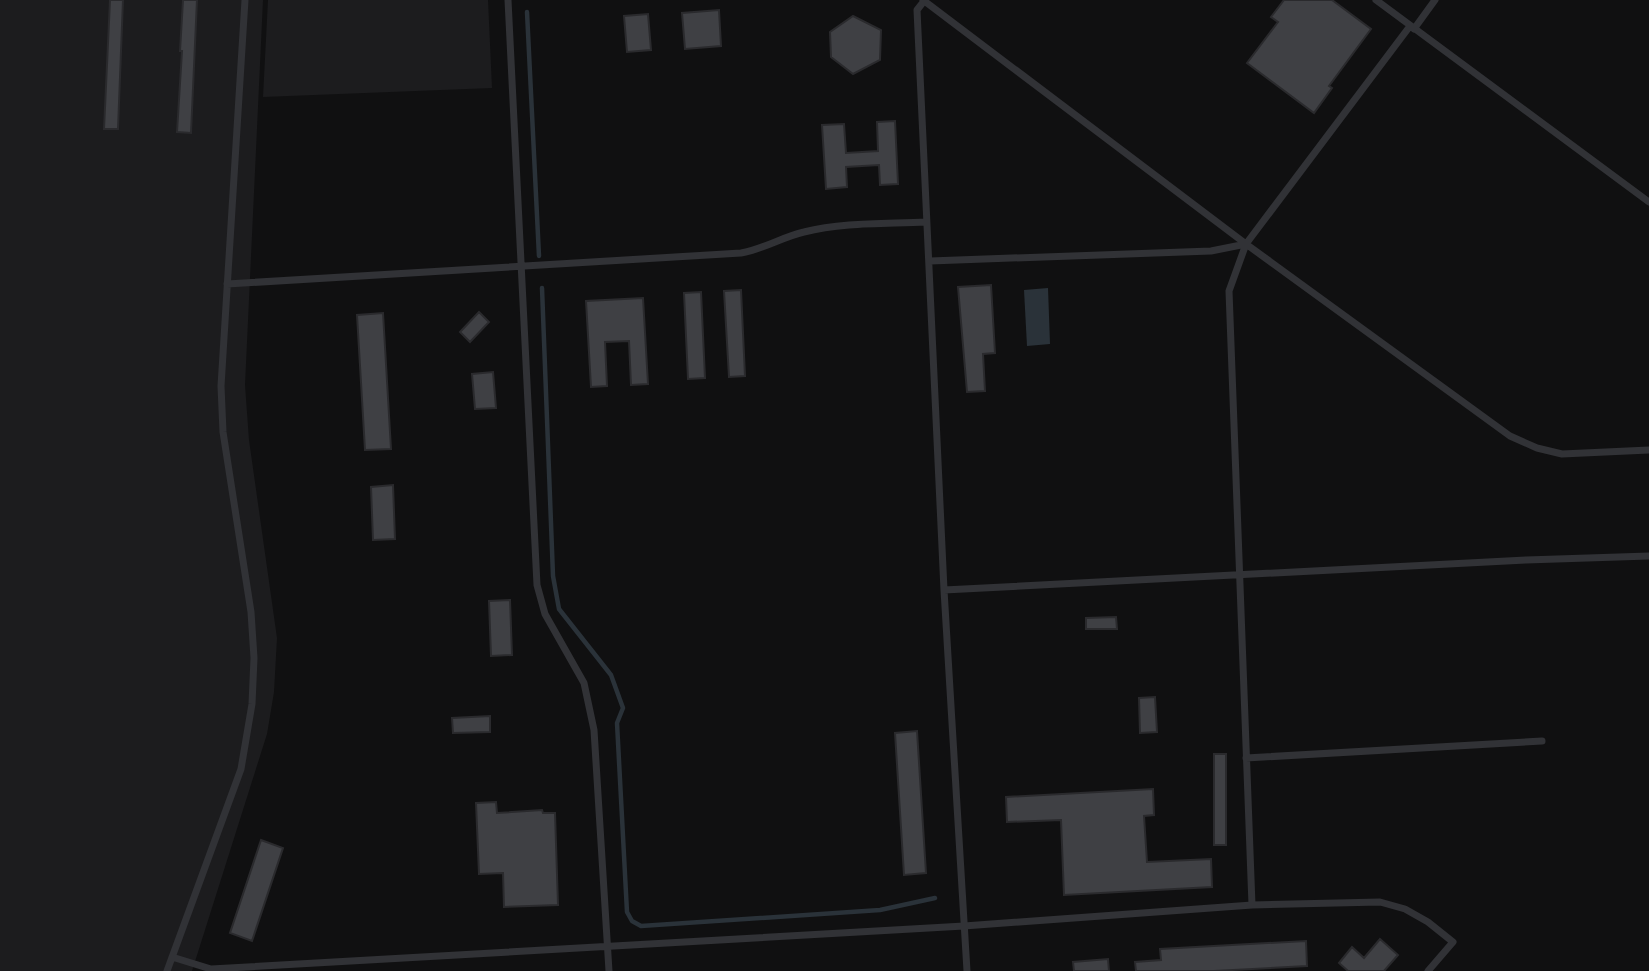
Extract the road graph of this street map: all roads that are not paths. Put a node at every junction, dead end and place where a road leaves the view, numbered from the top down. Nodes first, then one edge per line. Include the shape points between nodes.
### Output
1 (245, 0) edge
2 (508, 0) edge
3 (924, 0) edge
4 (1376, 0) edge
5 (1435, 0) edge
6 (1412, 27) junction
7 (1649, 202) edge
8 (926, 222) junction
9 (1246, 244) junction
10 (930, 261) junction
11 (521, 267) junction
12 (227, 284) junction
13 (1649, 450) edge
14 (1649, 556) edge
15 (1238, 576) junction
16 (944, 590) junction
17 (1542, 741) dead end
18 (1246, 758) junction
19 (1252, 905) junction
20 (964, 926) junction
21 (608, 945) junction
22 (172, 957) junction
23 (167, 971) edge
24 (609, 971) edge
25 (967, 971) edge
26 (1428, 971) edge

1 - 12 lane
2 - 11 lane
3 - 8 lane via 918,10
3 - 9 lane
4 - 6 lane
5 - 6 lane
6 - 7 lane
6 - 9 lane
8 - 10 lane
8 - 11 lane via 829,227 741,253
9 - 10 lane via 1211,251
9 - 13 lane via 1510,436 1562,454
9 - 15 lane via 1229,290
10 - 16 lane
11 - 12 lane
11 - 21 lane via 537,585 545,614 584,682 589,702
12 - 22 lane via 223,432 250,612 252,704 241,769
14 - 15 lane
15 - 16 lane
15 - 18 lane
16 - 20 lane
17 - 18 lane
18 - 19 lane
19 - 20 lane
19 - 26 lane via 1380,902 1405,908 1453,942
20 - 21 lane
20 - 25 lane
21 - 22 lane via 211,970
21 - 24 lane
22 - 23 lane

